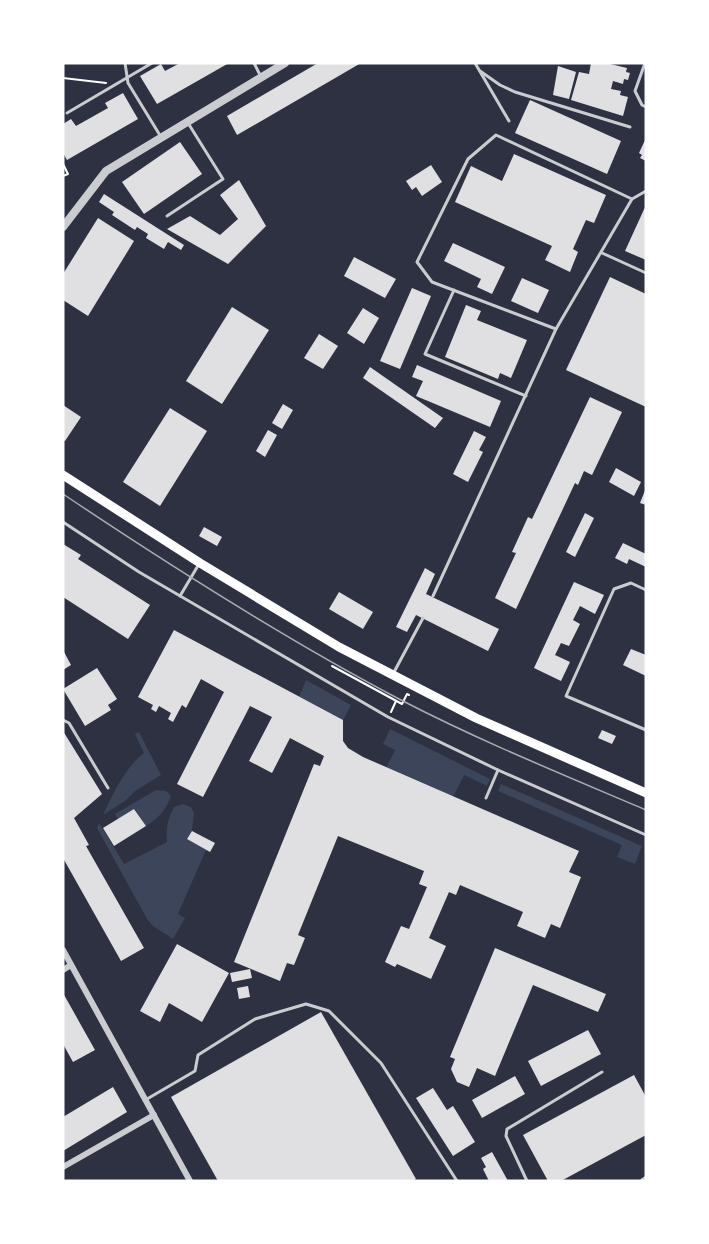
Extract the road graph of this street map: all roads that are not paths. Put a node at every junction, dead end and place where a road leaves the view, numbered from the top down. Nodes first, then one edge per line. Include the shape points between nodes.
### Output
1 (124, 63) edge
2 (152, 63) edge
3 (254, 63) edge
4 (285, 63) edge
5 (476, 63) edge
6 (645, 63) edge
7 (480, 71) junction
8 (127, 77) junction
9 (261, 77) junction
10 (646, 107) edge
11 (67, 113) dead end
12 (187, 121) junction
13 (509, 121) dead end
14 (630, 127) dead end
15 (161, 137) junction
16 (646, 191) edge
17 (632, 199) junction
18 (167, 216) dead end
19 (63, 227) edge
20 (602, 253) junction
21 (646, 273) edge
22 (454, 290) junction
23 (556, 329) junction
24 (526, 396) junction
25 (63, 475) edge
26 (63, 522) edge
27 (200, 563) junction
28 (646, 590) edge
29 (180, 596) junction
30 (433, 596) dead end
31 (423, 618) dead end
32 (392, 676) junction
33 (63, 720) edge
34 (646, 730) edge
35 (498, 770) junction
36 (108, 788) dead end
37 (646, 793) edge
38 (486, 798) dead end
39 (646, 835) edge
40 (63, 950) edge
41 (71, 965) junction
42 (63, 970) edge
43 (602, 1072) dead end
44 (147, 1099) junction
45 (154, 1115) junction
46 (63, 1167) edge
47 (190, 1181) edge
48 (457, 1181) edge
49 (527, 1181) edge

1 - 8 lane
2 - 8 lane
3 - 9 lane
4 - 9 street
5 - 7 lane
6 - 10 lane via 635,91
7 - 13 lane
7 - 14 lane via 515,92
8 - 11 lane
8 - 15 lane
9 - 12 street
12 - 15 street
12 - 18 lane via 223,179
15 - 19 street via 106,171
16 - 17 lane
17 - 20 lane
17 - 22 lane via 496,135 468,159 417,262 432,282
20 - 21 lane
20 - 23 lane
22 - 23 lane
22 - 24 lane via 425,354
23 - 24 lane
24 - 30 lane
25 - 27 main road
26 - 29 lane
27 - 29 lane
27 - 32 main road
28 - 34 lane via 631,583 615,589 566,696
29 - 35 lane via 388,717
31 - 32 lane
32 - 37 main road via 476,718
33 - 36 lane via 69,723
35 - 38 lane
35 - 39 lane
40 - 41 street
41 - 42 street
41 - 44 street
43 - 49 lane via 507,1129 506,1136
44 - 45 street
44 - 48 lane via 195,1071 198,1054 255,1019 306,1004 329,1011 381,1063
45 - 46 street
45 - 47 street

